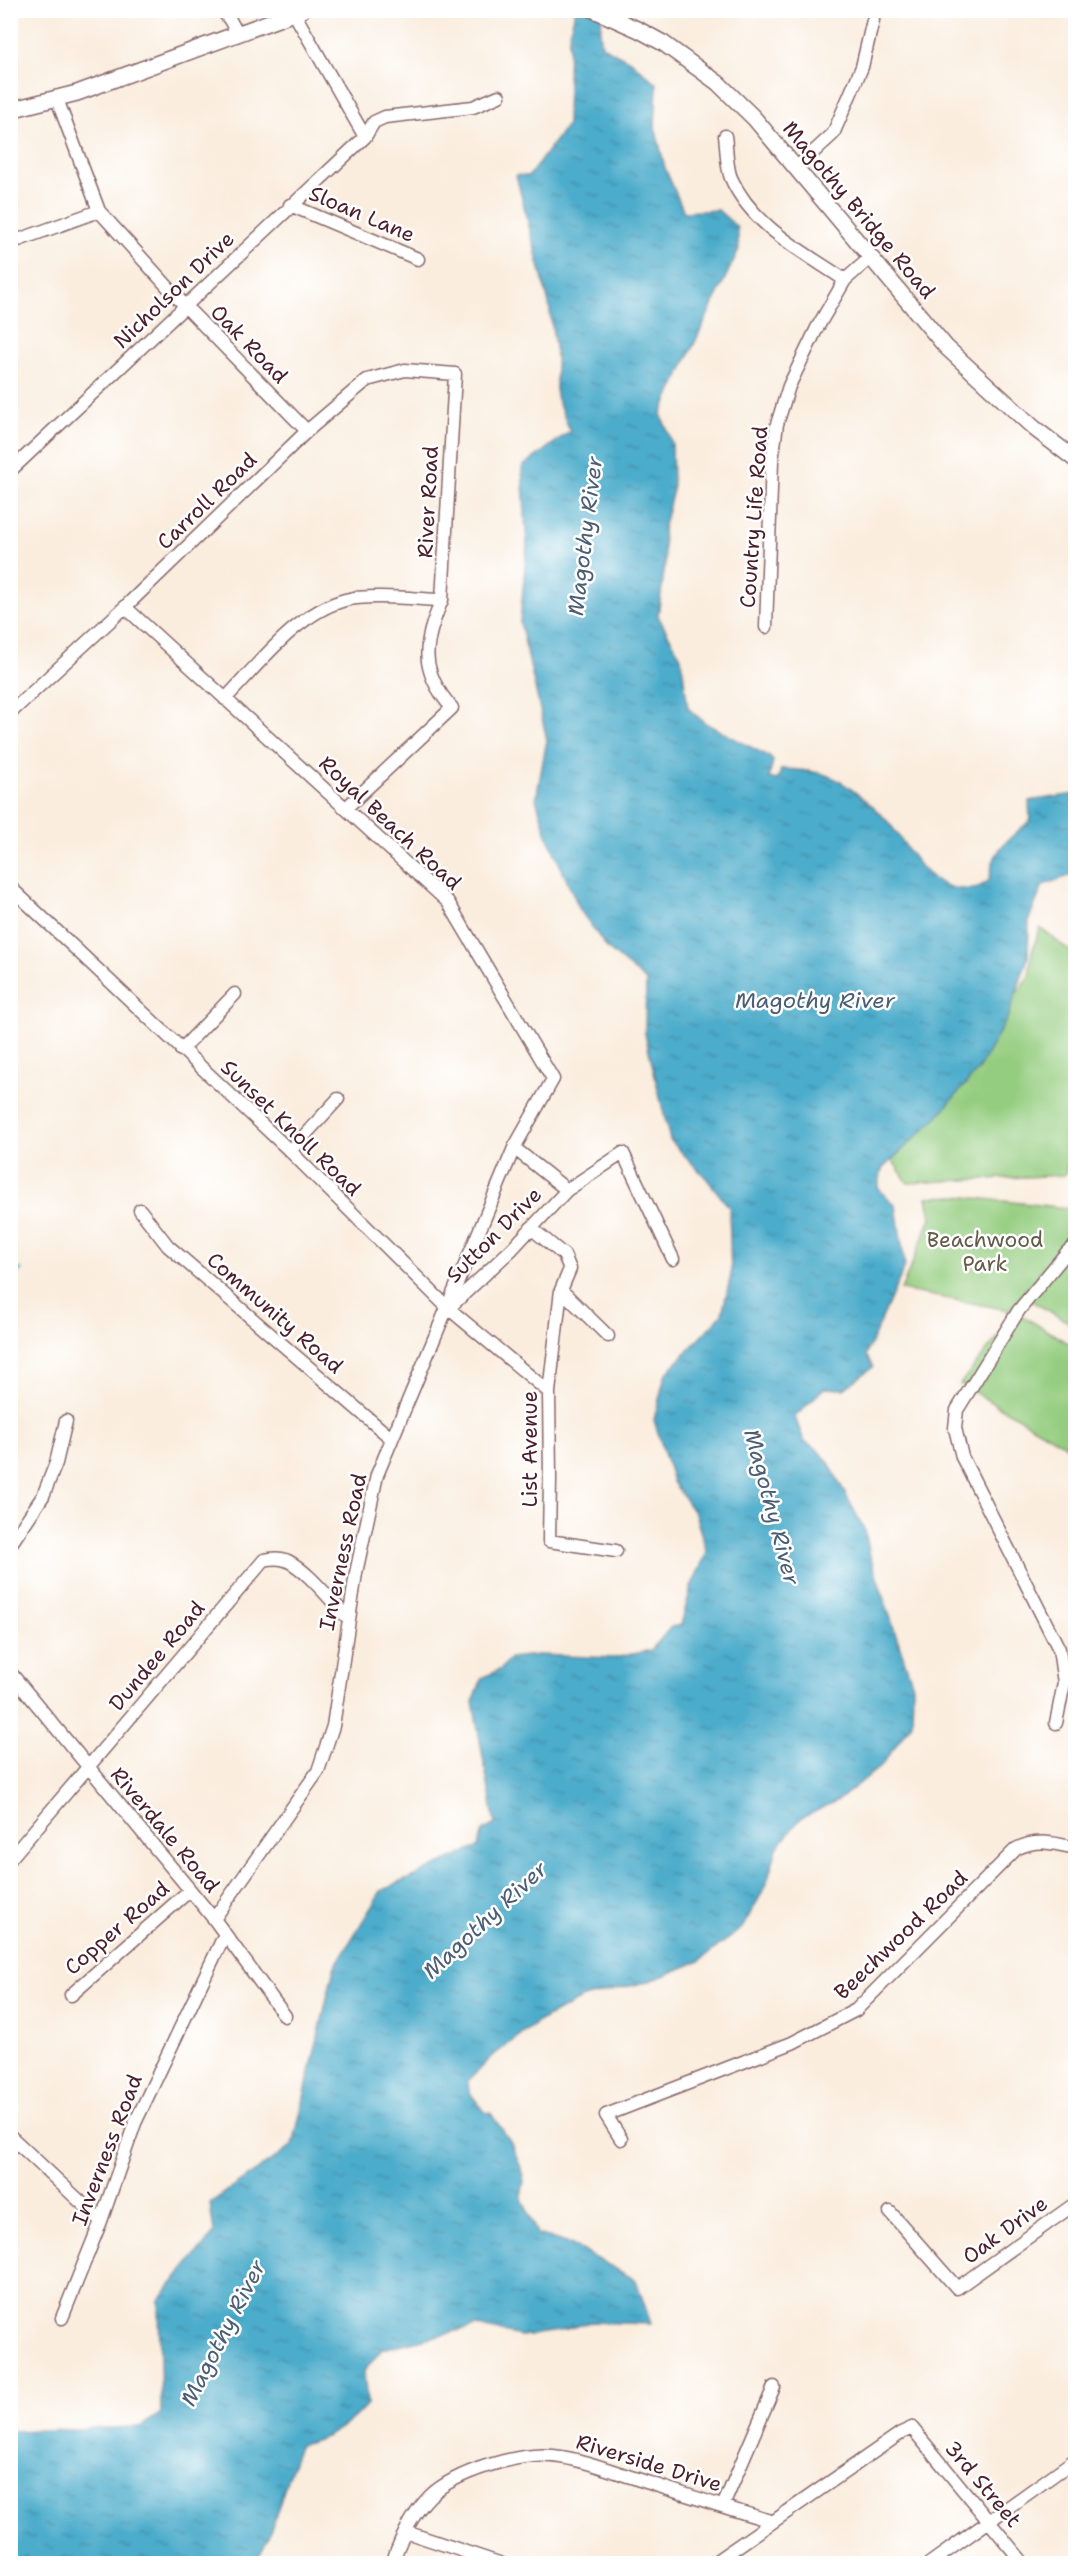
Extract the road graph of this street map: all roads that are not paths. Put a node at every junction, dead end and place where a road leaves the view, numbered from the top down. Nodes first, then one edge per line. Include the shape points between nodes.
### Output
1 (222, 10) edge
2 (594, 10) edge
3 (298, 12) edge
4 (873, 20) dead end
5 (238, 35) junction
6 (500, 96) dead end
7 (57, 99) junction
8 (10, 110) edge
9 (725, 136) dead end
10 (365, 137) junction
11 (796, 168) junction
12 (290, 205) junction
13 (99, 211) junction
14 (10, 243) edge
15 (871, 257) junction
16 (418, 259) dead end
17 (845, 280) junction
18 (186, 307) junction
19 (455, 374) joint
20 (307, 431) junction
21 (1076, 460) edge
22 (10, 471) edge
23 (442, 600) junction
24 (125, 607) junction
25 (766, 627) dead end
26 (225, 699) junction
27 (10, 714) edge
28 (346, 808) junction
29 (10, 886) edge
30 (235, 994) dead end
31 (181, 1050) junction
32 (338, 1099) dead end
33 (514, 1148) junction
34 (290, 1151) junction
35 (567, 1190) junction
36 (140, 1210) dead end
37 (531, 1228) junction
38 (1076, 1245) edge
39 (673, 1259) dead end
40 (561, 1290) junction
41 (448, 1308) junction
42 (608, 1336) dead end
43 (549, 1392) junction
44 (66, 1421) dead end
45 (392, 1439) junction
46 (10, 1545) edge
47 (616, 1551) dead end
48 (348, 1618) junction
49 (10, 1672) edge
50 (1056, 1723) dead end
51 (89, 1768) junction
52 (1076, 1848) edge
53 (10, 1859) edge
54 (189, 1891) junction
55 (214, 1918) junction
56 (225, 1934) junction
57 (71, 1995) dead end
58 (285, 2016) dead end
59 (10, 2136) edge
60 (621, 2139) dead end
61 (1076, 2203) edge
62 (890, 2212) dead end
63 (100, 2221) junction
64 (62, 2318) dead end
65 (774, 2387) dead end
66 (1076, 2459) edge
67 (723, 2506) junction
68 (771, 2521) junction
69 (988, 2522) junction
70 (406, 2532) junction
71 (392, 2564) edge
72 (502, 2564) edge
73 (712, 2564) edge
74 (929, 2564) edge
75 (1024, 2564) edge

1 - 5 street
2 - 11 main road, Magothy Bridge Road via 663,43 718,83
3 - 5 main road
3 - 10 street
4 - 11 street via 861,67 833,134
5 - 7 main road
6 - 10 street, Nicholson Drive via 473,107 385,117 374,122
7 - 8 main road
7 - 13 street, Oak Road
9 - 17 street via 730,176 744,201 769,226
10 - 12 street, Nicholson Drive
11 - 15 main road, Magothy Bridge Road
12 - 16 street, Sloan Lane
12 - 18 street, Nicholson Drive
13 - 14 street
13 - 18 street, Oak Road
15 - 17 street, Country Life Road
15 - 21 main road, Magothy Bridge Road via 946,347 1034,428
17 - 25 street, Country Life Road via 789,387 777,424
18 - 20 street, Oak Road
18 - 22 street, Nicholson Drive
19 - 20 street, Carroll Road via 405,370 367,380
19 - 23 street, River Road
20 - 24 street, Carroll Road
23 - 26 street via 346,600 306,618
23 - 28 street, River Road via 429,630 426,660 438,692 452,708
24 - 26 street, Royal Beach Road
24 - 27 street, Carroll Road
26 - 28 street, Royal Beach Road
28 - 33 street, Royal Beach Road via 448,902 553,1079
29 - 31 street, Sunset Knoll Road
30 - 31 street
31 - 34 street, Sunset Knoll Road
32 - 34 street
33 - 35 street
33 - 41 street, Inverness Road
34 - 41 street, Sunset Knoll Road
35 - 37 street, Sutton Drive
35 - 39 street, Sutton Drive via 623,1153
36 - 45 street, Community Road via 168,1246
37 - 40 street, List Avenue via 569,1263
37 - 41 street, Sutton Drive
38 - 50 street via 1019,1310 982,1365 957,1410 955,1428 962,1457 1059,1649 1064,1683
40 - 42 street
40 - 43 street, List Avenue
41 - 43 street, Sunset Knoll Road
41 - 45 street, Inverness Road
43 - 47 street, List Avenue via 549,1541
44 - 46 street via 43,1496
45 - 48 street, Inverness Road via 377,1475
48 - 51 street, Dundee Road via 287,1560 264,1560
48 - 55 street, Inverness Road via 333,1726 318,1772
49 - 51 street, Riverdale Road
51 - 53 street, Dundee Road
51 - 54 street, Riverdale Road
52 - 60 street, Beechwood Road via 1032,1842 1016,1849 856,2010 792,2043 606,2115
54 - 55 street, Riverdale Road
54 - 57 street, Copper Road
55 - 56 street, Riverdale Road
56 - 58 street, Riverdale Road
56 - 63 street, Inverness Road via 135,2123
59 - 63 street
61 - 62 street, Oak Drive via 957,2288
63 - 64 street, Inverness Road
65 - 67 street
66 - 69 street
67 - 68 street, Riverside Drive
67 - 70 street, Riverside Drive via 599,2466 544,2456 514,2459 448,2483 430,2497
68 - 69 street, 3rd Street via 912,2428
68 - 73 street
69 - 74 street
69 - 75 street, 3rd Street
70 - 71 street, Riverside Drive
70 - 72 street

